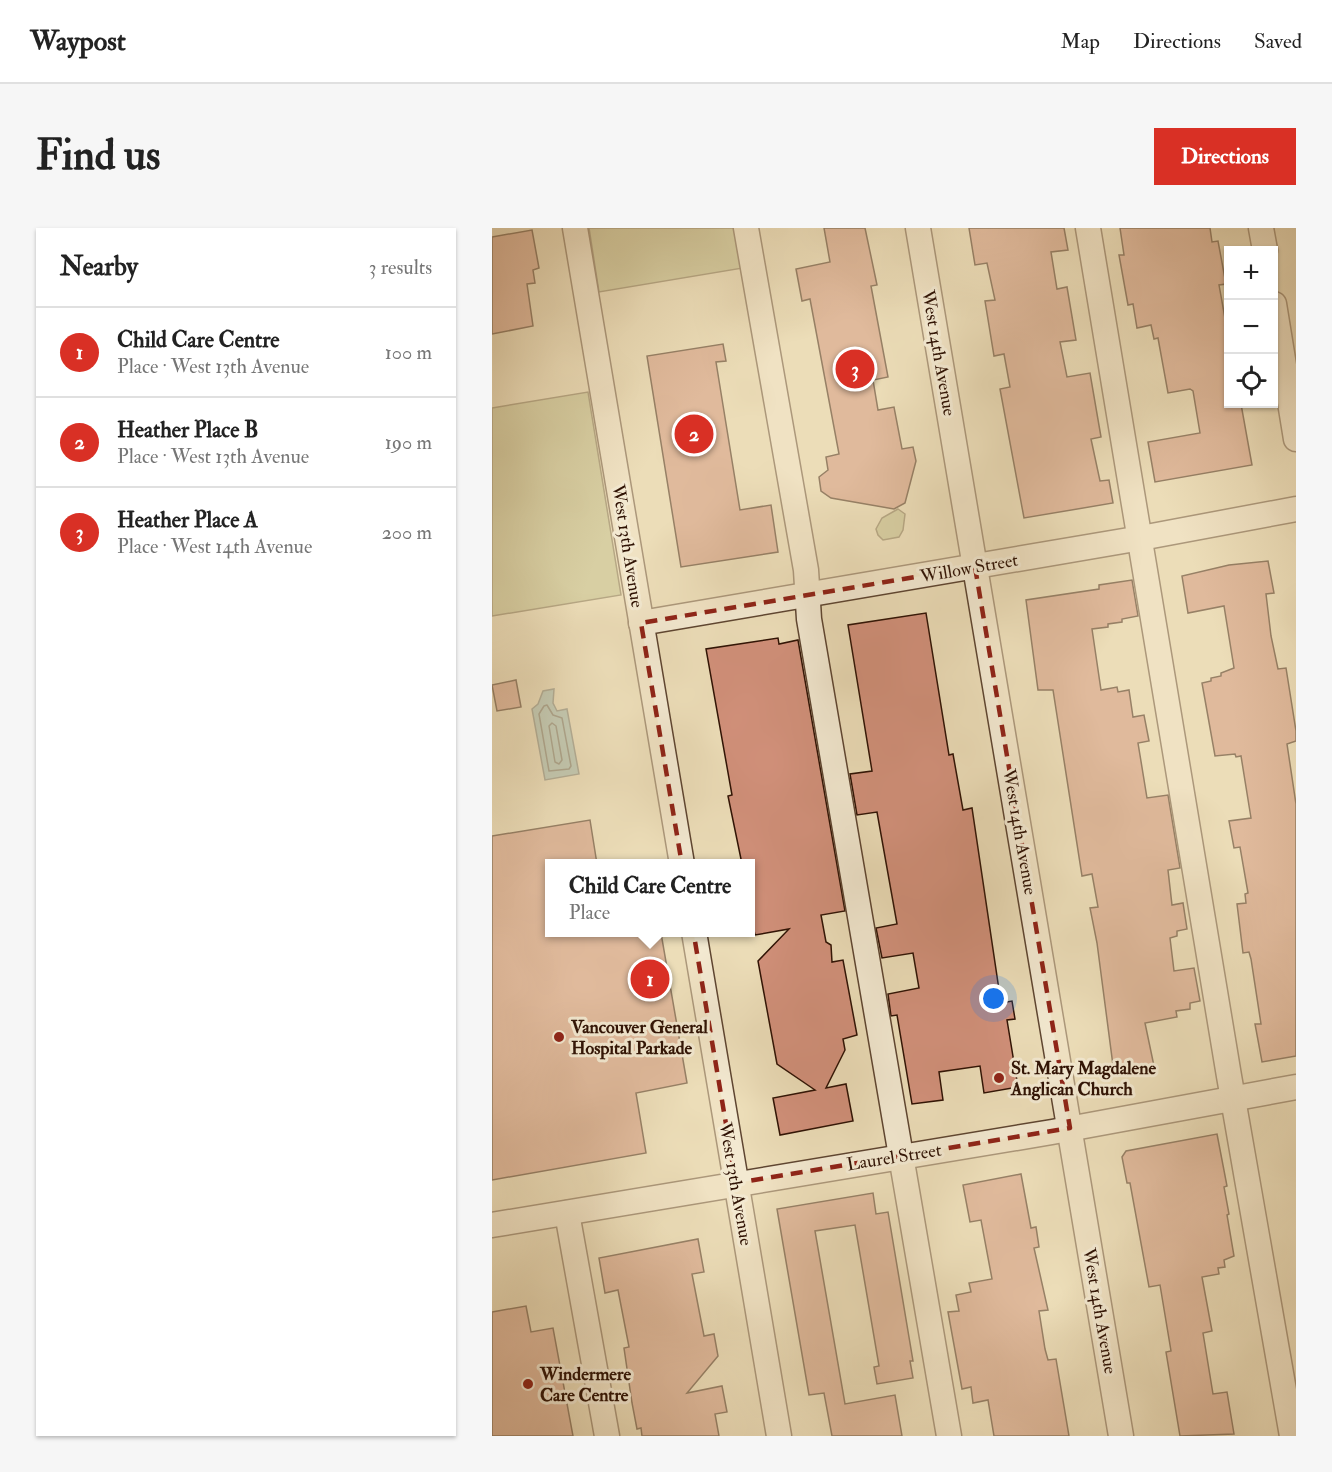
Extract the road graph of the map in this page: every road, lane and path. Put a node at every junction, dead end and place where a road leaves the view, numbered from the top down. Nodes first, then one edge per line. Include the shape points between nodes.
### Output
1 (575, 228) edge
2 (746, 228) edge
3 (918, 228) edge
4 (1088, 228) edge
5 (1261, 228) edge
6 (1263, 246) edge
7 (1278, 329) edge
8 (1296, 439) edge
9 (1296, 509) edge
10 (1141, 538) junction
11 (975, 567) junction
12 (808, 596) junction
13 (641, 623) junction
14 (681, 859) edge
15 (695, 937) edge
16 (1296, 1087) edge
17 (1233, 1098) junction
18 (1070, 1128) junction
19 (900, 1155) junction
20 (736, 1184) junction
21 (567, 1212) junction
22 (492, 1226) edge
23 (606, 1436) edge
24 (779, 1436) edge
25 (949, 1436) edge
26 (1121, 1436) edge
27 (1292, 1436) edge

1 - 13 street, West 13th Avenue
2 - 12 street
3 - 11 street, West 14th Avenue
4 - 10 street
5 - 6 street
7 - 8 street
9 - 10 street, Willow Street
10 - 11 street, Willow Street
10 - 17 street
11 - 12 street, Willow Street
11 - 18 street, West 14th Avenue
12 - 13 street, Willow Street
12 - 19 street
13 - 14 street, West 13th Avenue
15 - 20 street, West 13th Avenue
16 - 17 street, Laurel Street
17 - 18 street, Laurel Street
17 - 27 street
18 - 19 street, Laurel Street
18 - 26 street, West 14th Avenue
19 - 20 street, Laurel Street
19 - 25 street
20 - 21 street, Laurel Street
20 - 24 street, West 13th Avenue
21 - 22 street, Laurel Street
21 - 23 street

